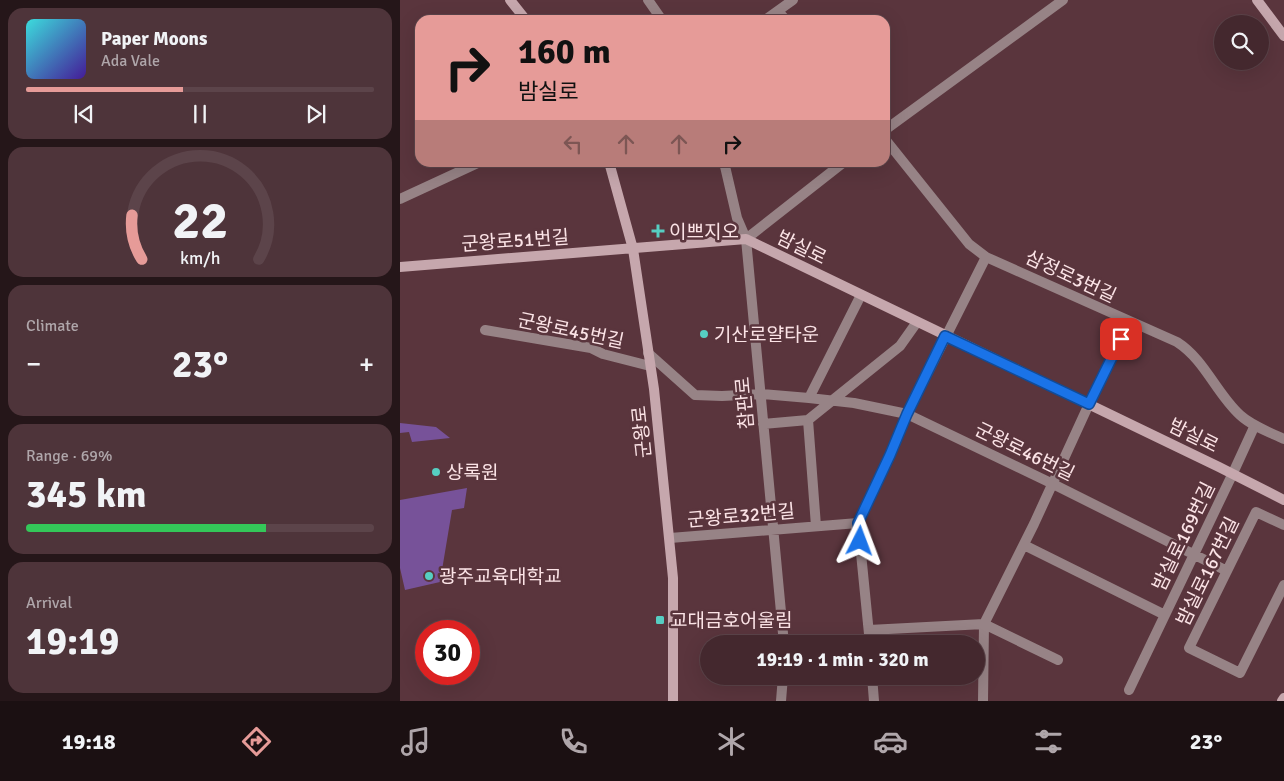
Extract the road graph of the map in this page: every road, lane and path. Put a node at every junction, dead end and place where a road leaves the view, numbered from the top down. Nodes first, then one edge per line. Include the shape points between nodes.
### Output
1 (510, 0) edge
2 (648, 0) edge
3 (793, 0) edge
4 (1063, 0) edge
5 (1257, 0) edge
6 (778, 11) junction
7 (522, 15) edge
8 (658, 15) edge
9 (772, 15) edge
10 (782, 15) edge
11 (1284, 36) edge
12 (890, 126) edge
13 (890, 145) edge
14 (469, 167) edge
15 (610, 167) edge
16 (725, 167) edge
17 (838, 167) edge
18 (400, 199) edge
19 (746, 239) junction
20 (633, 249) junction
21 (986, 256) junction
22 (400, 267) edge
23 (861, 295) junction
24 (917, 322) junction
25 (1129, 322) junction
26 (484, 330) dead end
27 (945, 336) junction
28 (648, 353) junction
29 (650, 366) junction
30 (760, 394) junction
31 (809, 398) junction
32 (834, 401) junction
33 (1089, 404) junction
34 (907, 414) junction
35 (808, 420) junction
36 (763, 424) junction
37 (1255, 425) junction
38 (1284, 439) edge
39 (1233, 474) junction
40 (1054, 484) junction
41 (1284, 500) edge
42 (858, 523) junction
43 (1284, 525) edge
44 (816, 526) junction
45 (773, 529) junction
46 (670, 538) junction
47 (1024, 545) junction
48 (1194, 555) junction
49 (1226, 571) junction
50 (1284, 584) edge
51 (1165, 615) junction
52 (984, 624) junction
53 (869, 630) junction
54 (783, 635) edge
55 (869, 635) edge
56 (983, 635) edge
57 (1058, 660) dead end
58 (782, 685) edge
59 (873, 685) edge
60 (982, 685) edge
61 (1129, 690) dead end
62 (673, 701) edge
63 (781, 701) edge
64 (874, 701) edge
65 (983, 701) edge

1 - 7 main road
2 - 8 street
3 - 6 street
4 - 12 street
5 - 11 main road
6 - 9 street
6 - 10 street
13 - 21 street, 삼정로3번길 via 969,244
14 - 18 street
15 - 20 main road, 군왕로
16 - 19 street, 참판로 via 737,218
17 - 19 street
19 - 20 main road, 밤실로
19 - 23 main road, 밤실로
19 - 30 street, 참판로
20 - 22 main road, 군왕로51번길
20 - 28 main road, 군왕로
21 - 25 street, 삼정로3번길
21 - 27 street
23 - 24 main road, 밤실로
23 - 31 street
24 - 27 main road, 밤실로
24 - 32 street via 900,346
25 - 33 street
25 - 37 street, 삼정로3번길 via 1167,337 1188,350 1233,408
26 - 29 street, 군왕로45번길 via 591,348
27 - 33 main road, 밤실로
27 - 34 street
28 - 29 main road, 군왕로
28 - 30 street, 군왕로46번길 via 695,396
29 - 46 main road, 군왕로
30 - 31 street, 군왕로46번길
30 - 36 street, 참판로
31 - 32 street, 군왕로46번길
32 - 34 street, 군왕로46번길
32 - 35 street
33 - 39 main road, 밤실로
33 - 40 street
34 - 40 street, 군왕로46번길
34 - 42 street
35 - 36 street
35 - 44 street, 군왕로32번길
36 - 45 street, 참판로
37 - 38 street, 삼정로3번길
37 - 39 street, 밤실로169번길
39 - 41 main road, 밤실로
39 - 48 street, 밤실로169번길
40 - 47 street
40 - 48 street, 군왕로46번길
42 - 44 street, 군왕로32번길
42 - 53 street
43 - 49 street, 밤실로167번길 via 1256,512
44 - 45 street, 군왕로32번길
45 - 46 street, 군왕로32번길
45 - 54 street, 참판로
46 - 62 main road, 군왕로
47 - 51 street, 밤실로169번길
47 - 52 street
48 - 49 street, 군왕로46번길
48 - 51 street, 밤실로169번길
49 - 50 street, 밤실로167번길 via 1189,648 1240,673
51 - 61 street, 밤실로169번길
52 - 53 street
52 - 56 street
52 - 57 street
53 - 55 street
58 - 63 street
59 - 64 street
60 - 65 street

